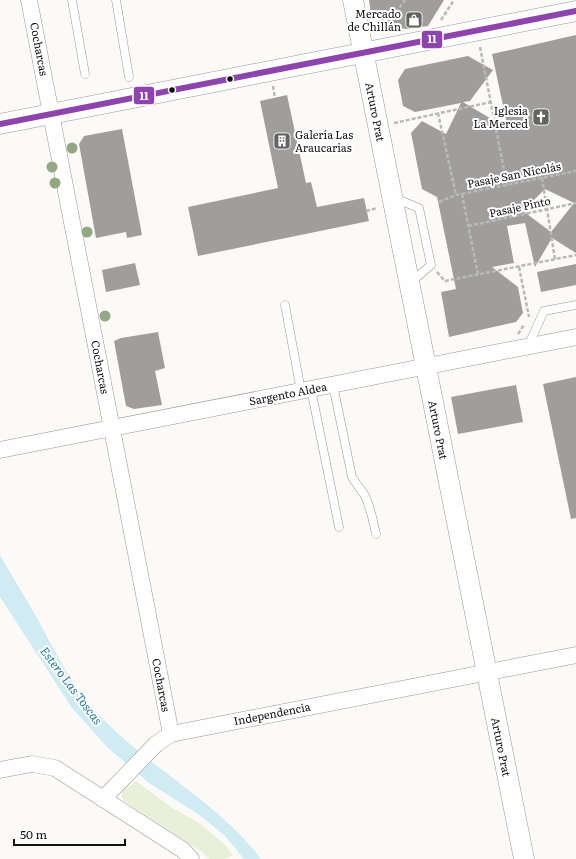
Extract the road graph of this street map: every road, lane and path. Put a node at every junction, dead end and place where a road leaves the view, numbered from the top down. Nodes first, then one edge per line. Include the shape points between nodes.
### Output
1 (29, 0) edge
2 (72, 0) edge
3 (116, 0) edge
4 (353, 0) edge
5 (405, 0) edge
6 (576, 11) edge
7 (477, 30) junction
8 (382, 33) dead end
9 (363, 53) junction
10 (85, 74) dead end
11 (129, 77) dead end
12 (491, 102) junction
13 (51, 114) junction
14 (438, 114) junction
15 (0, 124) edge
16 (378, 127) junction
17 (576, 171) edge
18 (542, 178) junction
19 (507, 185) junction
20 (462, 194) junction
21 (456, 195) junction
22 (392, 197) junction
23 (439, 202) dead end
24 (576, 203) edge
25 (547, 209) junction
26 (468, 226) junction
27 (576, 255) edge
28 (555, 260) junction
29 (431, 266) junction
30 (519, 267) junction
31 (478, 275) junction
32 (409, 284) junction
33 (285, 305) dead end
34 (576, 305) edge
35 (529, 318) dead end
36 (576, 337) edge
37 (528, 346) junction
38 (425, 367) junction
39 (333, 385) junction
40 (306, 390) junction
41 (112, 428) junction
42 (0, 450) edge
43 (339, 527) dead end
44 (376, 534) dead end
45 (576, 656) edge
46 (486, 672) junction
47 (171, 734) junction
48 (0, 770) edge
49 (103, 799) junction
50 (191, 859) edge
51 (524, 859) edge

1 - 13 street, Cocharcas
2 - 10 lane
3 - 11 lane
4 - 9 street, Arturo Prat
5 - 8 path
6 - 7 street
7 - 9 street
7 - 12 path
9 - 13 street
9 - 16 street, Arturo Prat
12 - 14 path
12 - 19 path
13 - 15 street
13 - 41 street, Cocharcas
14 - 16 path
14 - 21 path
16 - 22 street, Arturo Prat
17 - 18 path, Pasaje San Nicolás
18 - 19 path, Pasaje San Nicolás
18 - 25 path
19 - 20 path, Pasaje San Nicolás
20 - 21 path, Pasaje San Nicolás
20 - 26 path
21 - 23 path, Pasaje San Nicolás
22 - 29 lane via 419,208
22 - 32 street, Arturo Prat
24 - 25 path, Pasaje Pinto
25 - 26 path, Pasaje Pinto
25 - 28 path
26 - 31 path
27 - 28 path
28 - 30 path
29 - 31 path via 445,281
29 - 32 lane
30 - 31 path
30 - 35 path
32 - 38 street, Arturo Prat
33 - 40 lane
34 - 37 lane via 544,311
36 - 37 street, Sargento Aldea
37 - 38 street, Sargento Aldea
38 - 39 street, Sargento Aldea
38 - 46 street, Arturo Prat
39 - 40 street, Sargento Aldea
39 - 44 lane via 352,477 370,507
40 - 41 street, Sargento Aldea
40 - 43 lane
41 - 42 street, Sargento Aldea
41 - 47 street, Cocharcas
45 - 46 street, Independencia
46 - 47 street, Independencia
46 - 51 street, Arturo Prat
47 - 49 street, Independencia via 150,750
48 - 49 street via 32,764 49,766
49 - 50 street via 183,850

